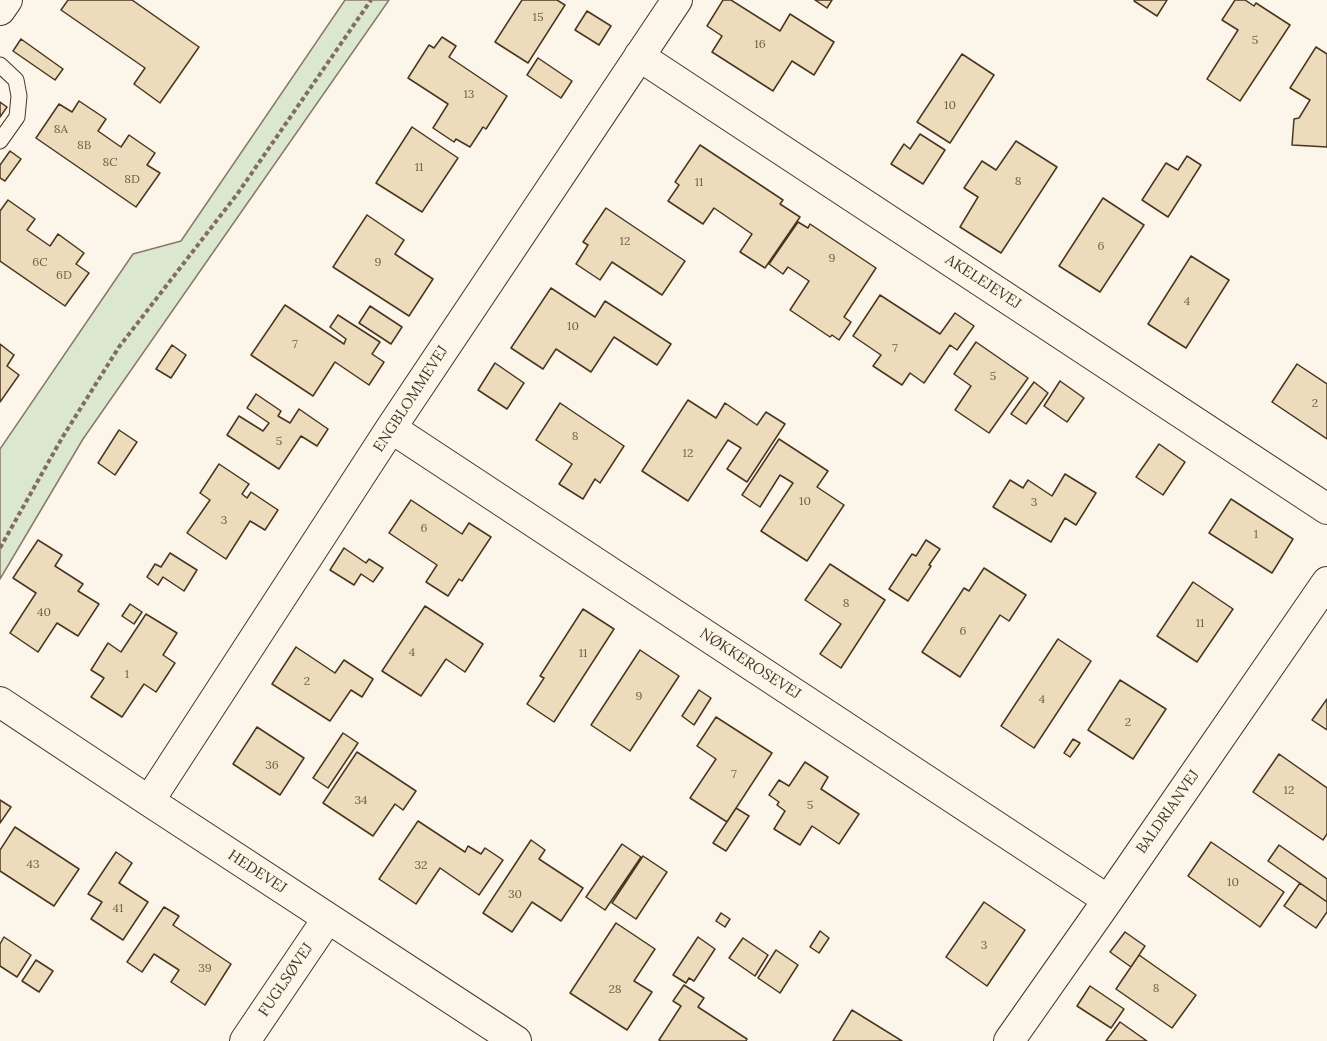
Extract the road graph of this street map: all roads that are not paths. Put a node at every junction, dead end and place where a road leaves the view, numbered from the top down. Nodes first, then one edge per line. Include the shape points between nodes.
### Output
1 (7, 0) edge
2 (677, 0) edge
3 (0, 9) edge
4 (639, 56) junction
5 (0, 65) edge
6 (0, 141) edge
7 (392, 428) junction
8 (1327, 509) edge
9 (1327, 582) edge
10 (0, 702) edge
11 (149, 801) junction
12 (1108, 900) junction
13 (328, 918) junction
14 (245, 1041) edge
15 (516, 1041) edge
16 (1009, 1041) edge

1 - 3 street
2 - 4 street, ENGBLOMMEVEJ
4 - 7 street, ENGBLOMMEVEJ
4 - 8 street, AKELEJEVEJ
5 - 6 lane via 15,80 19,96 17,117
7 - 11 street, ENGBLOMMEVEJ
7 - 12 street, NØKKEROSEVEJ
9 - 12 street, BALDRIANVEJ
10 - 11 street, HEDEVEJ
11 - 13 street, HEDEVEJ
12 - 16 street, BALDRIANVEJ
13 - 14 street, FUGLSØVEJ
13 - 15 street, HEDEVEJ

